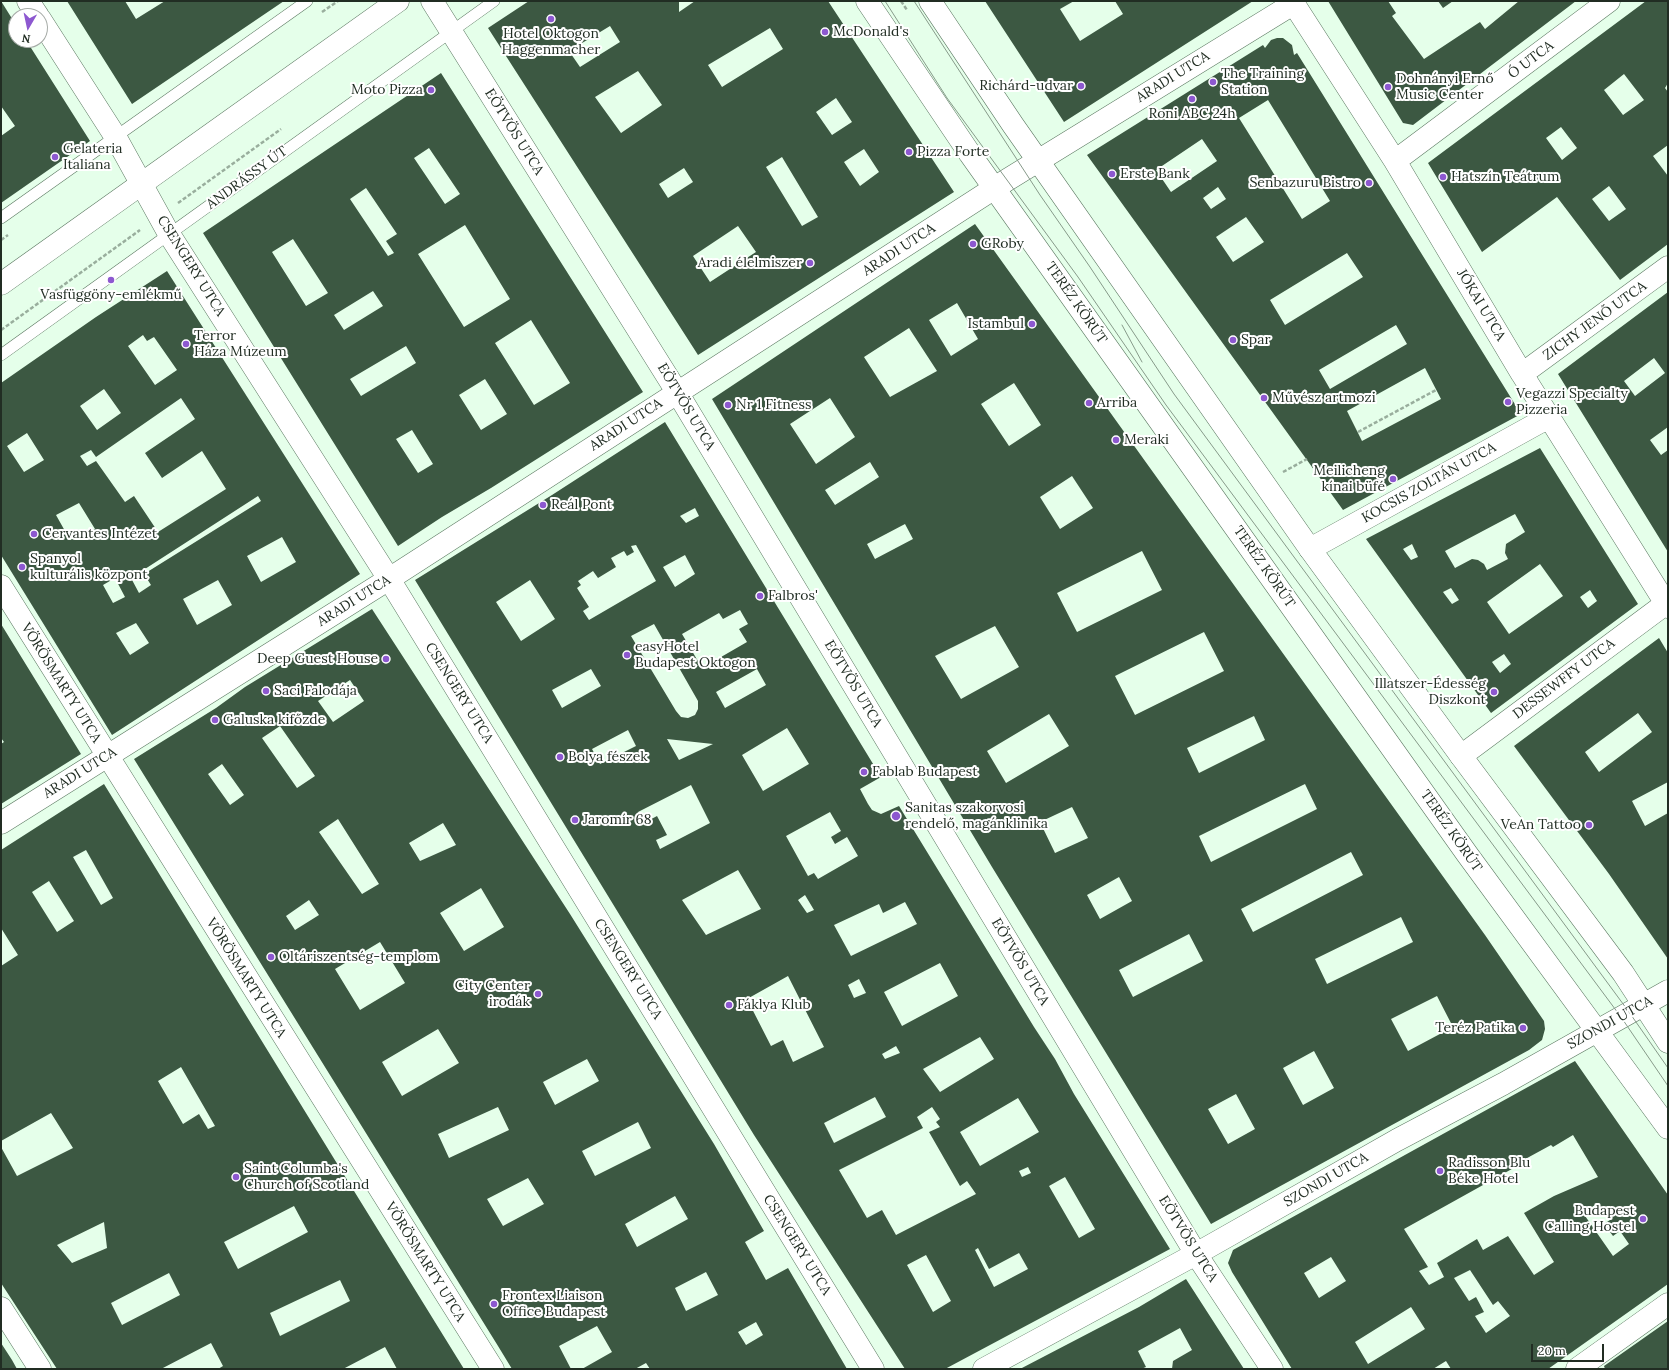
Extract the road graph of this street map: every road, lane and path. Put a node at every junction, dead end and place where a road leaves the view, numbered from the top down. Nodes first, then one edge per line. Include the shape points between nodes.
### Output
1 (307, 1) edge
2 (398, 1) edge
3 (432, 1) edge
4 (494, 1) edge
5 (867, 1) edge
6 (930, 1) edge
7 (1609, 1) edge
8 (1292, 2) edge
9 (48, 31) edge
10 (451, 32) junction
11 (287, 125) dead end
12 (115, 136) junction
13 (1038, 161) junction
14 (1395, 161) junction
15 (142, 184) junction
16 (995, 188) junction
17 (1, 218) edge
18 (164, 225) junction
19 (1668, 267) edge
20 (1, 284) edge
21 (1, 330) edge
22 (1, 355) edge
23 (1522, 374) junction
24 (1436, 390) dead end
25 (677, 392) junction
26 (1549, 417) junction
27 (1358, 432) dead end
28 (1310, 549) junction
29 (389, 579) junction
30 (1, 586) edge
31 (1667, 605) edge
32 (107, 756) junction
33 (1461, 756) junction
34 (1, 823) edge
35 (1668, 991) edge
36 (1643, 1005) junction
37 (1597, 1030) junction
38 (1668, 1042) edge
39 (1668, 1128) edge
40 (1196, 1254) junction
41 (1668, 1304) edge
42 (1, 1308) edge
43 (40, 1369) edge
44 (493, 1369) edge
45 (873, 1369) edge
46 (984, 1369) edge
47 (1272, 1369) edge
48 (1577, 1369) edge

1 - 12 lane
2 - 15 street
3 - 10 street, EÖTVÖS UTCA
4 - 10 lane, ANDRÁSSY ÚT
5 - 16 street, TERÉZ KÖRÚT
6 - 13 street
7 - 14 street, Ó UTCA
8 - 13 street, ARADI UTCA
8 - 14 street, JÓKAI UTCA
9 - 12 street, CSENGERY UTCA
10 - 18 lane, ANDRÁSSY ÚT
10 - 25 street, EÖTVÖS UTCA
11 - 18 path
12 - 15 street, CSENGERY UTCA
12 - 17 lane
13 - 16 street, ARADI UTCA
13 - 28 street
14 - 23 street, JÓKAI UTCA
15 - 18 street, CSENGERY UTCA
15 - 20 street
16 - 25 street, ARADI UTCA
16 - 37 street, TERÉZ KÖRÚT via 1467,854
18 - 21 path
18 - 22 lane, ANDRÁSSY ÚT
18 - 29 street, CSENGERY UTCA
19 - 23 street, ZICHY JENŐ UTCA
23 - 26 street, JÓKAI UTCA
24 - 27 path
25 - 29 street, ARADI UTCA
25 - 40 street, EÖTVÖS UTCA
26 - 28 street, KOCSIS ZOLTÁN UTCA
26 - 31 street, JÓKAI UTCA
28 - 33 street
29 - 32 street, ARADI UTCA
29 - 45 street, CSENGERY UTCA
30 - 32 street, VÖRÖSMARTY UTCA
31 - 33 street, DESSEWFFY UTCA
32 - 34 street, ARADI UTCA
32 - 44 street, VÖRÖSMARTY UTCA
33 - 36 street via 1624,973
35 - 36 street, SZONDI UTCA
36 - 37 street, SZONDI UTCA
36 - 38 street
37 - 39 street, TERÉZ KÖRÚT
37 - 40 street, SZONDI UTCA
40 - 46 street, SZONDI UTCA
40 - 47 street, EÖTVÖS UTCA
41 - 48 street
42 - 43 street

